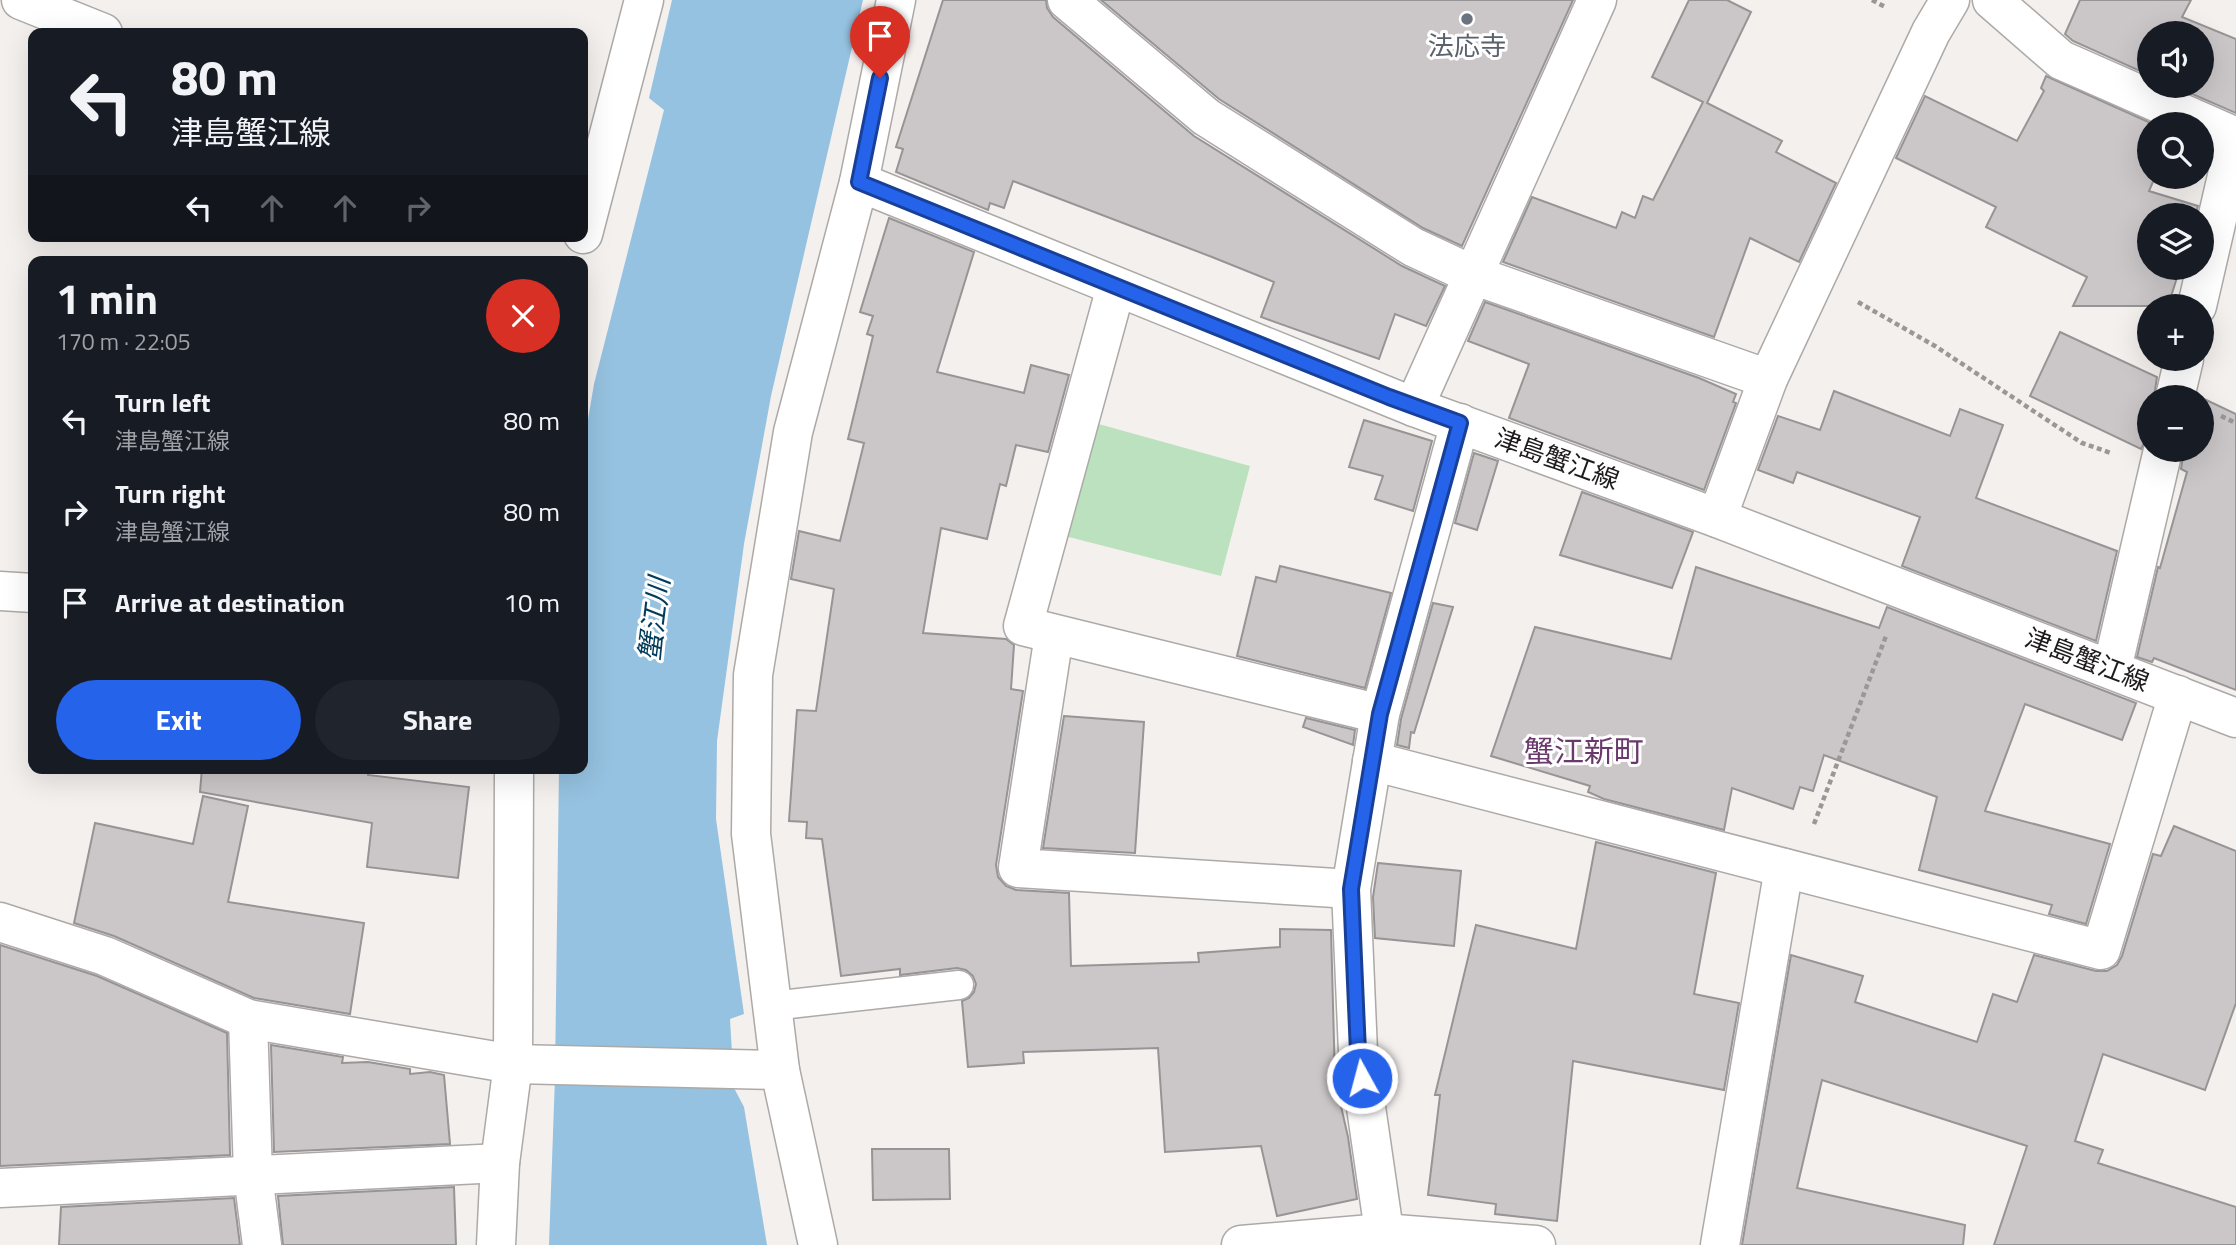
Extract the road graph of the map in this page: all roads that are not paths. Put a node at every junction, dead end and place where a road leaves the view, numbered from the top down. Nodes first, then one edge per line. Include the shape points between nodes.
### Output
1 (21, 0) edge
2 (644, 0) edge
3 (896, 0) edge
4 (1067, 0) edge
5 (1597, 0) edge
6 (1950, 0) edge
7 (1992, 0) edge
8 (91, 28) edge
9 (2236, 137) edge
10 (859, 182) junction
11 (588, 189) edge
12 (1474, 275) junction
13 (1116, 287) junction
14 (2200, 294) edge
15 (1768, 379) junction
16 (1414, 407) junction
17 (1460, 423) junction
18 (2160, 462) edge
19 (1717, 518) junction
20 (0, 591) edge
21 (28, 593) edge
22 (1054, 635) junction
23 (2112, 669) junction
24 (2178, 695) junction
25 (1380, 714) junction
26 (2236, 718) edge
27 (1373, 761) junction
28 (514, 774) edge
29 (1790, 869) junction
30 (1351, 889) junction
31 (0, 922) edge
32 (959, 985) dead end
33 (772, 1006) junction
34 (248, 1019) junction
35 (513, 1064) junction
36 (770, 1070) junction
37 (500, 1163) junction
38 (253, 1175) junction
39 (0, 1188) edge
40 (1385, 1239) edge
41 (262, 1245) edge
42 (495, 1245) edge
43 (818, 1245) edge
44 (1241, 1245) edge
45 (1536, 1245) edge
46 (1720, 1245) edge

1 - 8 street
2 - 11 street
3 - 10 street
4 - 12 street via 1206,117 1413,247
5 - 12 street
6 - 15 street
7 - 9 street via 2061,60
9 - 14 street
10 - 13 street, 津島蟹江線
10 - 33 street via 793,432 753,675 751,834
12 - 15 street
12 - 16 street
13 - 16 street, 津島蟹江線
13 - 22 street via 1023,626
15 - 19 street
16 - 17 street, 津島蟹江線
17 - 19 street, 津島蟹江線
17 - 25 street
18 - 23 street
19 - 23 street, 津島蟹江線
20 - 21 street
22 - 25 street
22 - 30 street via 1018,868
23 - 24 street, 津島蟹江線
24 - 26 street, 津島蟹江線
24 - 29 street via 2101,950
25 - 27 street
27 - 29 street
27 - 30 street
28 - 35 street
29 - 46 street
30 - 40 street via 1358,1052
31 - 34 street via 105,956
32 - 33 lane
33 - 36 street
34 - 35 street
34 - 38 street
35 - 36 street
35 - 37 street
36 - 43 street
37 - 38 street
37 - 42 street
38 - 39 street
38 - 41 street
40 - 44 street
40 - 45 street

